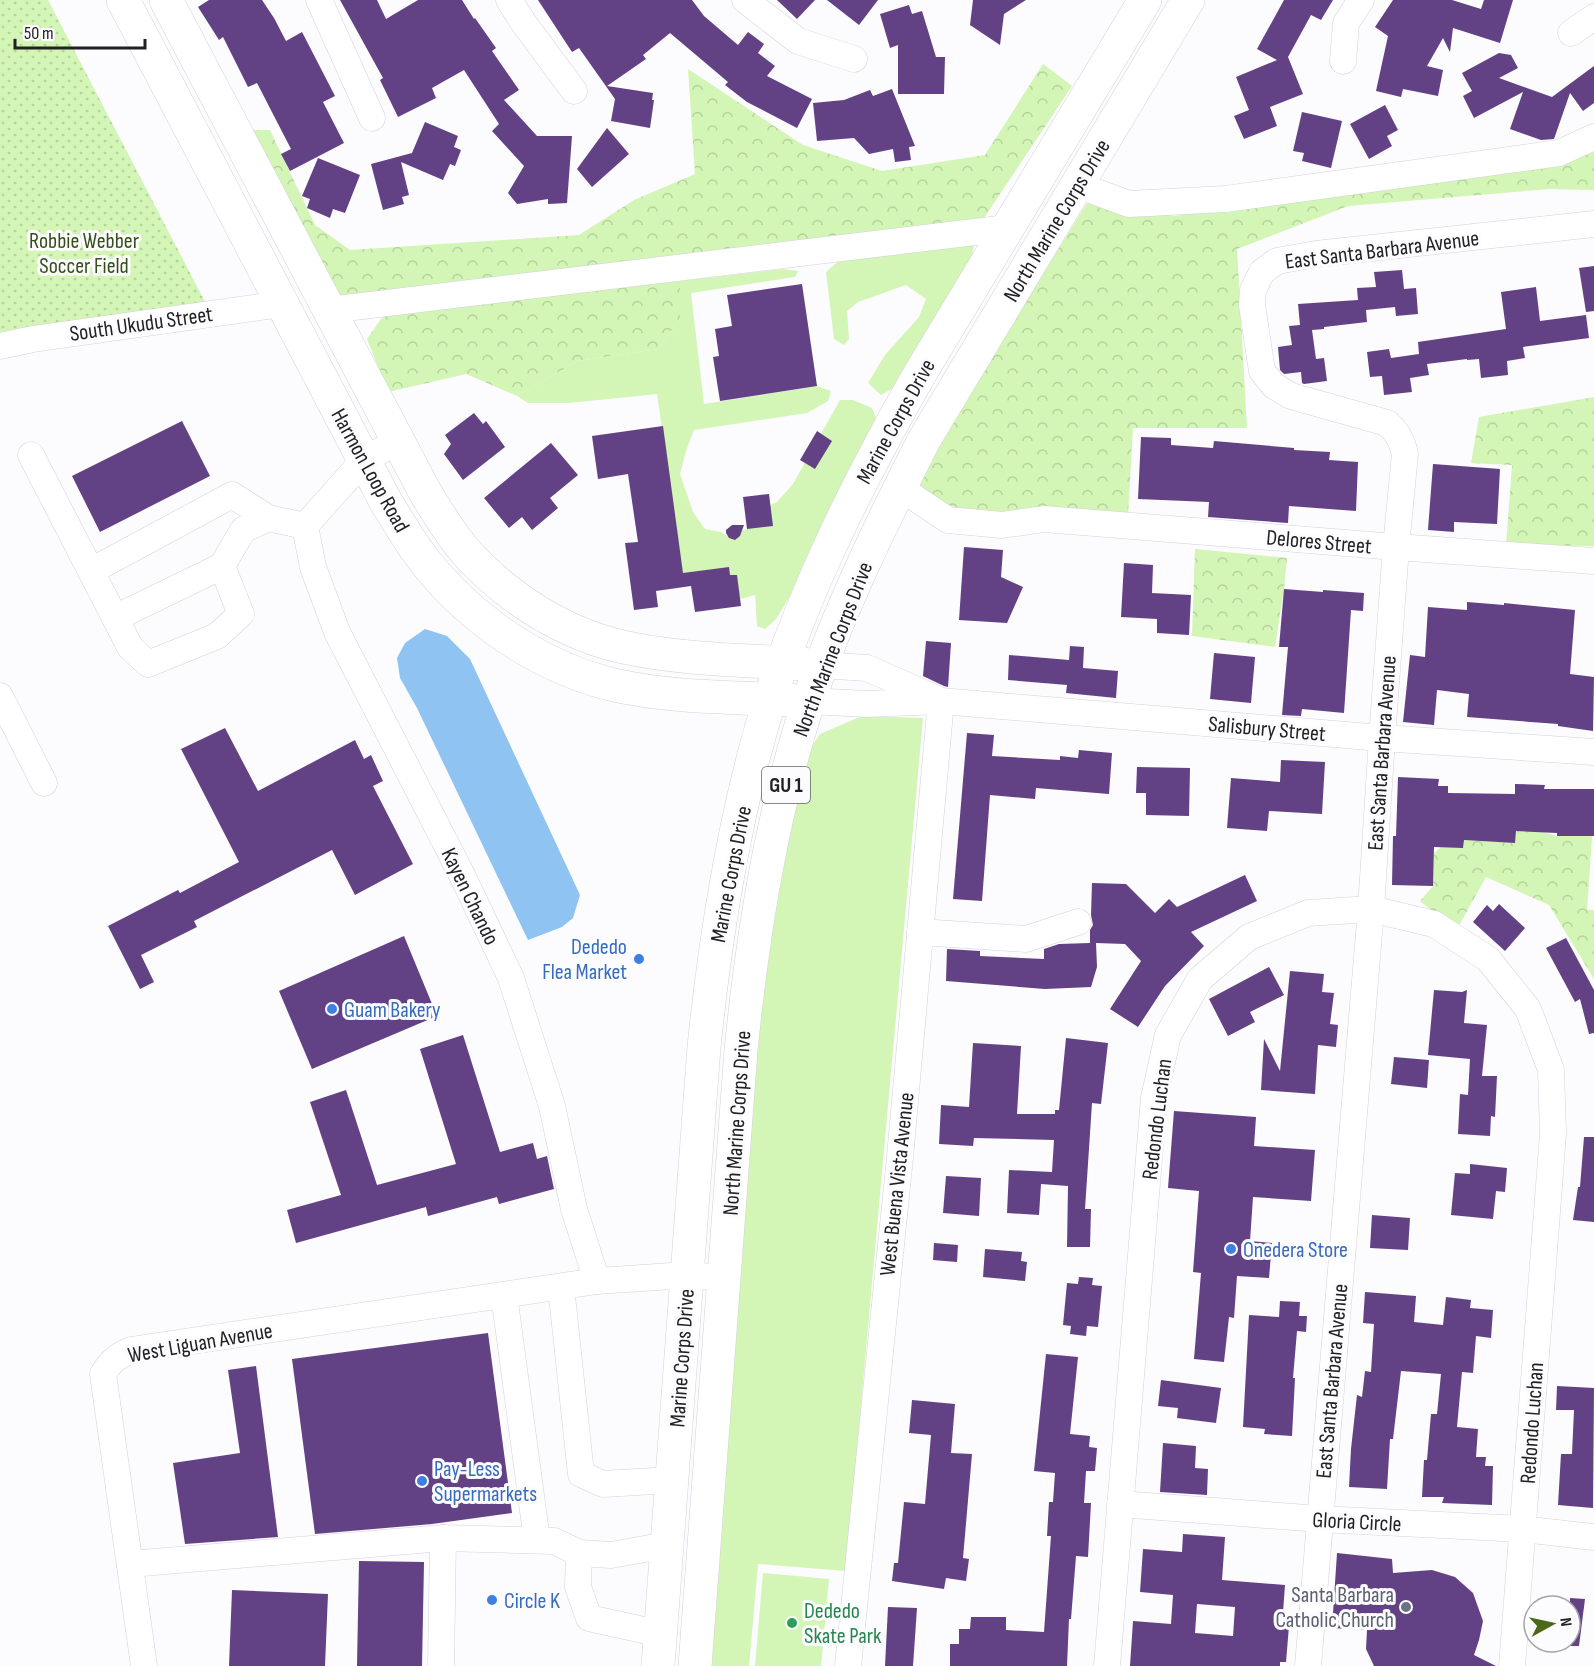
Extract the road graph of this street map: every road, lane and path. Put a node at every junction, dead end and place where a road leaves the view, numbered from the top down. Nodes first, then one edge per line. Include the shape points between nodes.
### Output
1 (123, 0) edge
2 (166, 0) edge
3 (319, 0) edge
4 (509, 0) edge
5 (745, 0) edge
6 (1145, 0) edge
7 (1188, 0) edge
8 (1361, 0) edge
9 (1594, 17) edge
10 (1571, 33) dead end
11 (854, 59) dead end
12 (1342, 61) dead end
13 (574, 91) dead end
14 (372, 118) dead end
15 (1594, 137) edge
16 (1077, 185) junction
17 (1594, 224) edge
18 (1008, 228) junction
19 (282, 304) junction
20 (329, 310) junction
21 (0, 346) edge
22 (398, 441) junction
23 (31, 455) dead end
24 (364, 460) junction
25 (900, 488) junction
26 (268, 518) junction
27 (304, 526) junction
28 (1396, 547) junction
29 (1594, 561) edge
30 (222, 566) junction
31 (91, 571) junction
32 (115, 618) junction
33 (783, 663) junction
34 (821, 665) junction
35 (0, 696) edge
36 (770, 699) junction
37 (809, 701) junction
38 (941, 701) junction
39 (1382, 738) junction
40 (1594, 752) edge
41 (44, 783) dead end
42 (1371, 909) junction
43 (1078, 922) dead end
44 (920, 932) junction
45 (687, 1275) junction
46 (724, 1278) junction
47 (597, 1281) junction
48 (561, 1287) junction
49 (504, 1295) junction
50 (672, 1480) junction
51 (1120, 1504) junction
52 (1320, 1519) junction
53 (1522, 1529) junction
54 (1594, 1537) edge
55 (443, 1538) junction
56 (537, 1540) junction
57 (667, 1545) junction
58 (579, 1553) junction
59 (130, 1564) junction
60 (660, 1634) junction
61 (144, 1666) edge
62 (441, 1666) edge
63 (658, 1666) edge
64 (695, 1666) edge
65 (848, 1666) edge
66 (1107, 1666) edge
67 (1308, 1666) edge
68 (1512, 1666) edge

1 - 19 main road, Harmon Loop Road
2 - 20 main road, Harmon Loop Road
3 - 14 street
4 - 13 street
5 - 11 street via 798,41
6 - 18 main road, Marine Corps Drive / GU 1
7 - 16 main road, North Marine Corps Drive / GU 1
8 - 12 street via 1346,23
9 - 10 street
15 - 16 street via 1559,153 1226,199 1129,204
16 - 25 main road, North Marine Corps Drive / GU 1 via 950,396
17 - 28 street, East Santa Barbara Avenue via 1316,254 1277,261 1262,272 1253,290 1252,305 1262,371 1274,386 1291,396 1387,423 1402,442
18 - 20 street
18 - 33 main road, Marine Corps Drive / GU 1 via 872,460 820,568
19 - 21 street, South Ukudu Street
19 - 24 main road, Harmon Loop Road
20 - 22 main road, Harmon Loop Road
22 - 24 street
22 - 33 main road, Harmon Loop Road via 444,523 466,551 498,583 554,621 622,647
23 - 31 street
24 - 27 street
24 - 36 main road, Harmon Loop Road via 407,536 437,576 465,606 537,655 613,685 677,694
25 - 28 street, Delores Street via 948,520 1002,525 1044,519
25 - 34 main road, North Marine Corps Drive / GU 1 via 854,583
26 - 27 street
26 - 30 street via 243,531
26 - 31 street via 232,495
27 - 47 street, Kayen Chando via 313,567 337,632 511,978 552,1106 574,1209
28 - 29 street, Delores Street
28 - 39 street, East Santa Barbara Avenue
30 - 32 street
30 - 32 street via 241,614 217,636 148,664 130,647
31 - 32 street
33 - 34 main road, Harmon Loop Road
33 - 36 main road, Marine Corps Drive / GU 1
34 - 37 main road, North Marine Corps Drive / GU 1
34 - 38 street, Salisbury Street via 867,668
35 - 41 street
36 - 37 main road, Harmon Loop Road
36 - 45 main road, Marine Corps Drive / GU 1 via 737,829 717,939 704,1047
37 - 38 street, Salisbury Street
37 - 46 main road, North Marine Corps Drive / GU 1 via 783,793 754,944 741,1050
38 - 39 street, Salisbury Street
38 - 44 street, West Buena Vista Avenue
39 - 40 street, Salisbury Street
39 - 42 street, East Santa Barbara Avenue
42 - 51 street, Redondo Luchan via 1308,913 1249,937 1200,979 1168,1035 1154,1098
42 - 52 street, East Santa Barbara Avenue
42 - 53 street, Redondo Luchan via 1434,924 1488,959 1528,1009 1551,1070 1553,1134
43 - 44 street via 1026,939
44 - 65 street, West Buena Vista Avenue
45 - 46 street
45 - 47 street
45 - 50 main road, Marine Corps Drive / GU 1
46 - 64 main road, North Marine Corps Drive / GU 1
47 - 48 street, West Liguan Avenue
48 - 49 street, West Liguan Avenue
48 - 50 street via 581,1474 603,1484
49 - 56 street
49 - 59 street, West Liguan Avenue via 131,1350 119,1355 103,1374
50 - 57 main road, Marine Corps Drive / GU 1
51 - 52 street, Gloria Circle
51 - 66 street, Redondo Luchan
52 - 53 street, Gloria Circle
52 - 67 street, East Santa Barbara Avenue
53 - 54 street, Gloria Circle
53 - 68 street, Redondo Luchan
55 - 56 street
55 - 59 street
55 - 62 street
56 - 58 street via 554,1541
57 - 58 street via 611,1555
57 - 60 main road, Marine Corps Drive / GU 1
58 - 60 street via 578,1587 589,1618
59 - 61 street, West Liguan Avenue
60 - 63 main road, Marine Corps Drive / GU 1

